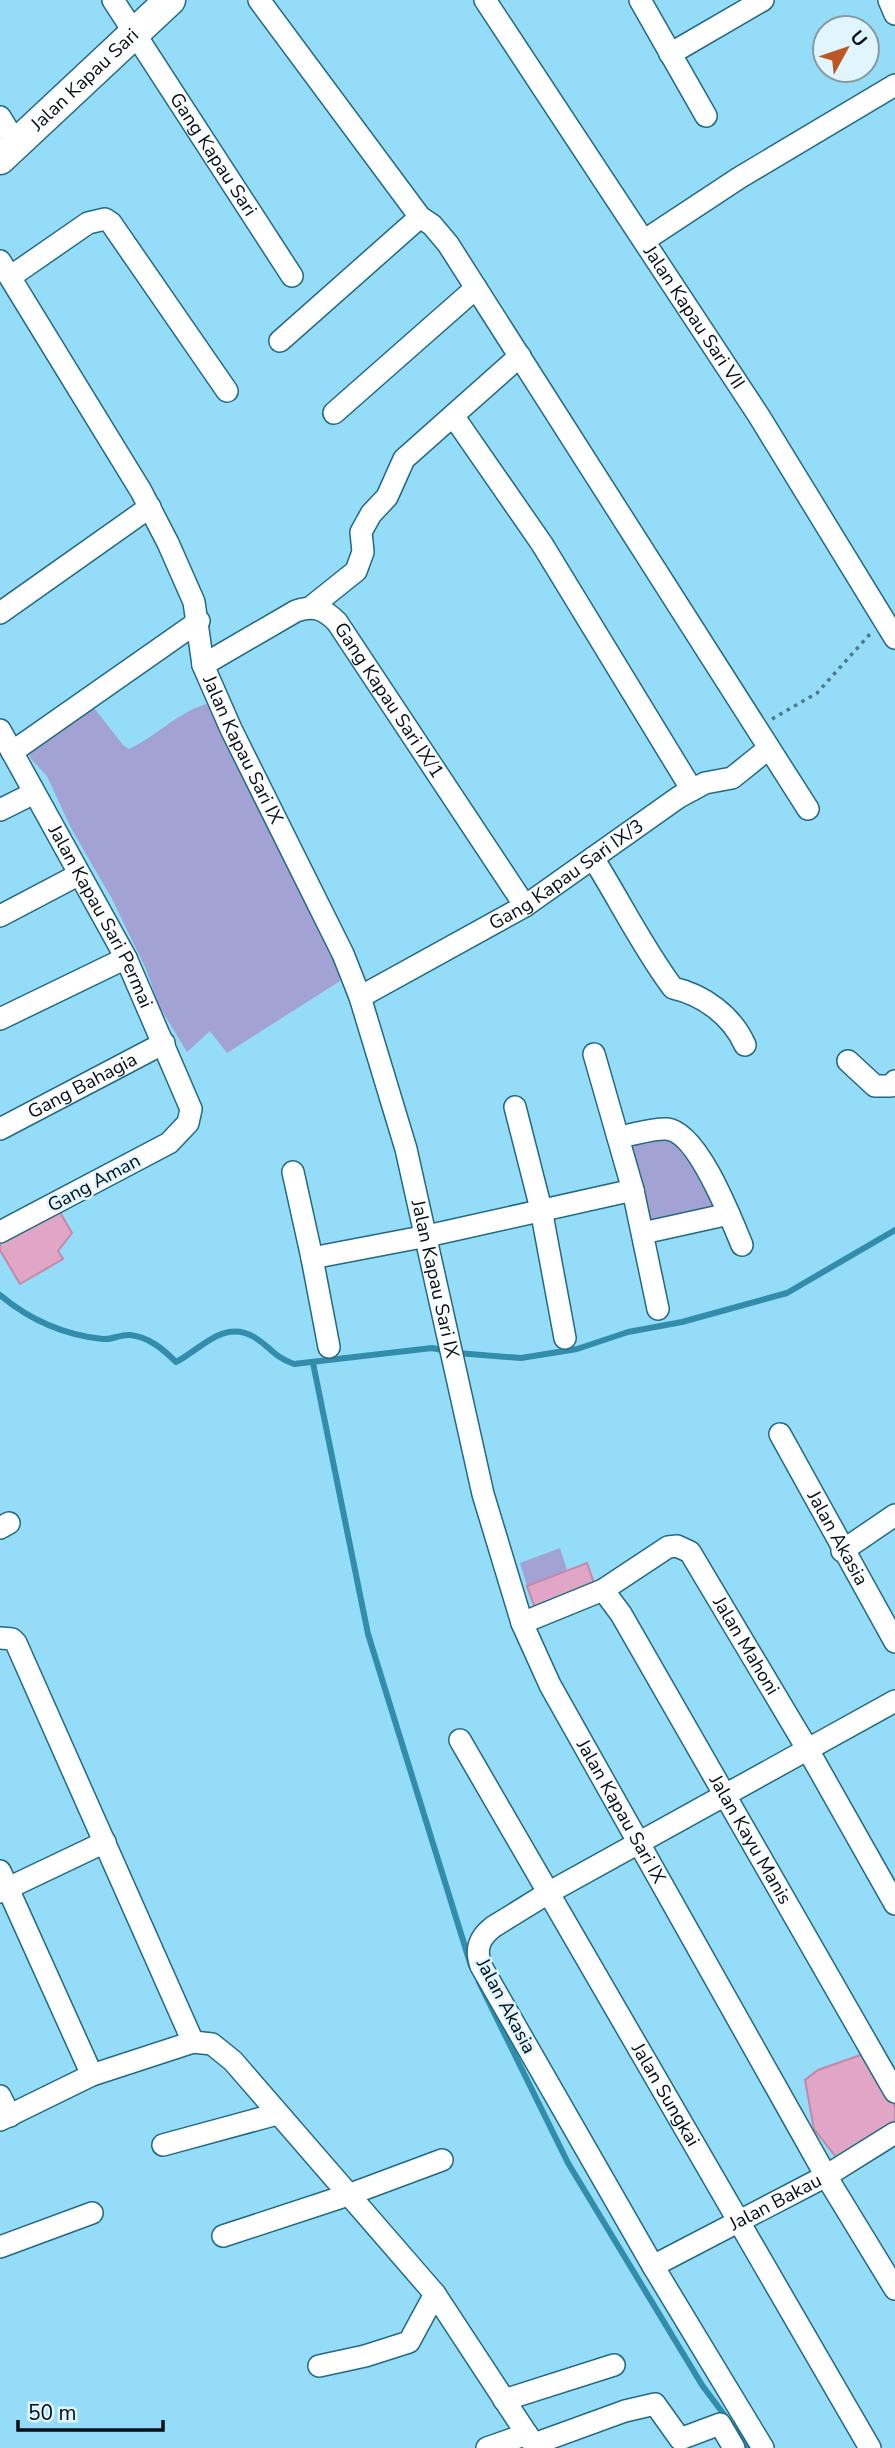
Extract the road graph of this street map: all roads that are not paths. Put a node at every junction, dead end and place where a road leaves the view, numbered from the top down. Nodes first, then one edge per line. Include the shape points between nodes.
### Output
1 (113, 0) edge
2 (170, 0) edge
3 (258, 0) edge
4 (485, 0) edge
5 (640, 0) edge
6 (763, 0) edge
7 (889, 0) edge
8 (895, 14) edge
9 (134, 33) junction
10 (670, 54) junction
11 (895, 85) edge
12 (706, 116) dead end
13 (0, 117) edge
14 (8, 152) edge
15 (420, 217) junction
16 (645, 240) junction
17 (5, 269) edge
18 (292, 276) dead end
19 (476, 288) junction
20 (280, 341) dead end
21 (520, 356) junction
22 (227, 391) dead end
23 (334, 413) dead end
24 (454, 416) junction
25 (150, 507) junction
26 (311, 607) junction
27 (0, 613) edge
28 (199, 621) junction
29 (891, 632) edge
30 (203, 665) junction
31 (0, 730) edge
32 (762, 740) junction
33 (12, 752) junction
34 (692, 790) junction
35 (34, 793) junction
36 (807, 809) dead end
37 (0, 810) edge
38 (593, 858) junction
39 (78, 875) junction
40 (525, 906) junction
41 (0, 916) edge
42 (126, 958) junction
43 (360, 997) junction
44 (0, 1019) edge
45 (164, 1043) junction
46 (745, 1045) dead end
47 (594, 1054) dead end
48 (848, 1061) dead end
49 (895, 1081) edge
50 (514, 1107) dead end
51 (187, 1119) joint
52 (0, 1129) edge
53 (618, 1137) junction
54 (293, 1172) dead end
55 (633, 1191) junction
56 (541, 1209) junction
57 (729, 1214) junction
58 (0, 1232) edge
59 (643, 1233) junction
60 (427, 1236) junction
61 (742, 1245) dead end
62 (312, 1258) junction
63 (658, 1309) dead end
64 (565, 1338) dead end
65 (329, 1347) dead end
66 (780, 1434) dead end
67 (895, 1516) edge
68 (842, 1551) junction
69 (603, 1590) junction
70 (522, 1623) junction
71 (0, 1638) edge
72 (895, 1642) edge
73 (895, 1700) edge
74 (460, 1740) dead end
75 (808, 1750) junction
76 (724, 1796) junction
77 (106, 1842) junction
78 (639, 1842) junction
79 (3, 1884) edge
80 (548, 1893) junction
81 (895, 1903) edge
82 (192, 2042) junction
83 (92, 2075) junction
84 (895, 2092) edge
85 (0, 2096) edge
86 (277, 2114) junction
87 (5, 2118) edge
88 (895, 2133) edge
89 (163, 2145) dead end
90 (442, 2160) dead end
91 (826, 2176) junction
92 (348, 2195) junction
93 (92, 2213) dead end
94 (738, 2224) junction
95 (223, 2236) dead end
96 (0, 2247) edge
97 (653, 2266) junction
98 (895, 2289) edge
99 (435, 2294) junction
100 (614, 2365) dead end
101 (319, 2366) dead end
102 (504, 2400) junction
103 (532, 2442) edge
104 (487, 2448) edge
105 (734, 2448) edge
106 (763, 2448) edge
107 (870, 2448) edge

1 - 9 street, Gang Kapau Sari
2 - 9 main road, Jalan Kapau Sari
3 - 15 street
4 - 16 street, Jalan Kapau Sari VII
5 - 10 street
6 - 10 street
7 - 8 street
9 - 14 main road, Jalan Kapau Sari
9 - 18 street, Gang Kapau Sari
10 - 12 street
11 - 16 street
13 - 14 street
15 - 19 street via 448,244
15 - 20 street
16 - 29 street, Jalan Kapau Sari VII
17 - 22 street via 88,223 105,219
17 - 25 street, Jalan Kapau Sari IX
19 - 21 street
19 - 23 street
21 - 24 street
21 - 32 street
24 - 26 street via 404,459 387,497 361,532 363,552 356,571
24 - 34 street via 542,544
25 - 27 street
25 - 28 street, Jalan Kapau Sari IX via 181,570
26 - 30 street via 279,620
26 - 40 street, Gang Kapau Sari IX/1 via 327,612 337,622
28 - 30 street, Jalan Kapau Sari IX
28 - 33 street
30 - 43 street, Jalan Kapau Sari IX
31 - 33 street, Jalan Kapau Sari Permai
32 - 34 street, Gang Kapau Sari IX/3 via 732,778
32 - 36 street
33 - 35 street, Jalan Kapau Sari Permai
34 - 38 street, Gang Kapau Sari IX/3
35 - 37 street
35 - 39 street, Jalan Kapau Sari Permai
38 - 40 street, Gang Kapau Sari IX/3
38 - 46 street via 673,988 720,1012 737,1028
39 - 41 street
39 - 42 street, Jalan Kapau Sari Permai
40 - 43 street, Gang Kapau Sari IX/3
42 - 44 street
42 - 45 street, Jalan Kapau Sari Permai
43 - 60 street, Jalan Kapau Sari IX
45 - 51 street, Jalan Kapau Sari Permai
45 - 52 street, Gang Bahagia
47 - 53 street
48 - 49 street via 875,1086 891,1086
50 - 56 street
51 - 58 street, Gang Aman via 161,1147
53 - 55 street
53 - 57 street via 667,1129 686,1139
54 - 62 street
55 - 56 street
55 - 59 street
56 - 60 street
56 - 64 street
57 - 59 street
57 - 61 street
59 - 63 street
60 - 62 street
60 - 70 street, Jalan Kapau Sari IX via 483,1494
62 - 65 street
66 - 68 street, Jalan Akasia
67 - 68 street
68 - 72 street, Jalan Akasia
69 - 70 street, Jalan Mahoni
69 - 75 street, Jalan Mahoni via 668,1547 690,1552
69 - 76 street, Jalan Kayu Manis
70 - 78 street, Jalan Kapau Sari IX via 550,1685
71 - 77 street via 16,1643
73 - 75 street, Jalan Akasia
74 - 80 street, Jalan Sungkai
75 - 76 street, Jalan Akasia
75 - 81 street, Jalan Mahoni
76 - 78 street, Jalan Akasia
76 - 84 street, Jalan Kayu Manis
77 - 79 street
77 - 82 street
78 - 80 street, Jalan Akasia
78 - 91 street, Jalan Kapau Sari IX
79 - 83 street
80 - 94 street, Jalan Sungkai
80 - 97 street, Jalan Akasia via 485,1934 477,1956
82 - 83 street
82 - 86 street via 205,2041 219,2048
83 - 87 street
85 - 87 street
86 - 89 street
86 - 92 street
88 - 91 street, Jalan Bakau
90 - 92 street
91 - 94 street, Jalan Bakau
91 - 98 street, Jalan Kapau Sari IX
92 - 95 street
92 - 99 street
93 - 96 street
94 - 97 street, Jalan Bakau
94 - 107 street, Jalan Sungkai
97 - 106 street, Jalan Akasia
99 - 101 street via 409,2342
99 - 102 street
100 - 102 street
102 - 103 street
103 - 104 street
103 - 105 street via 655,2404 680,2439 720,2424

